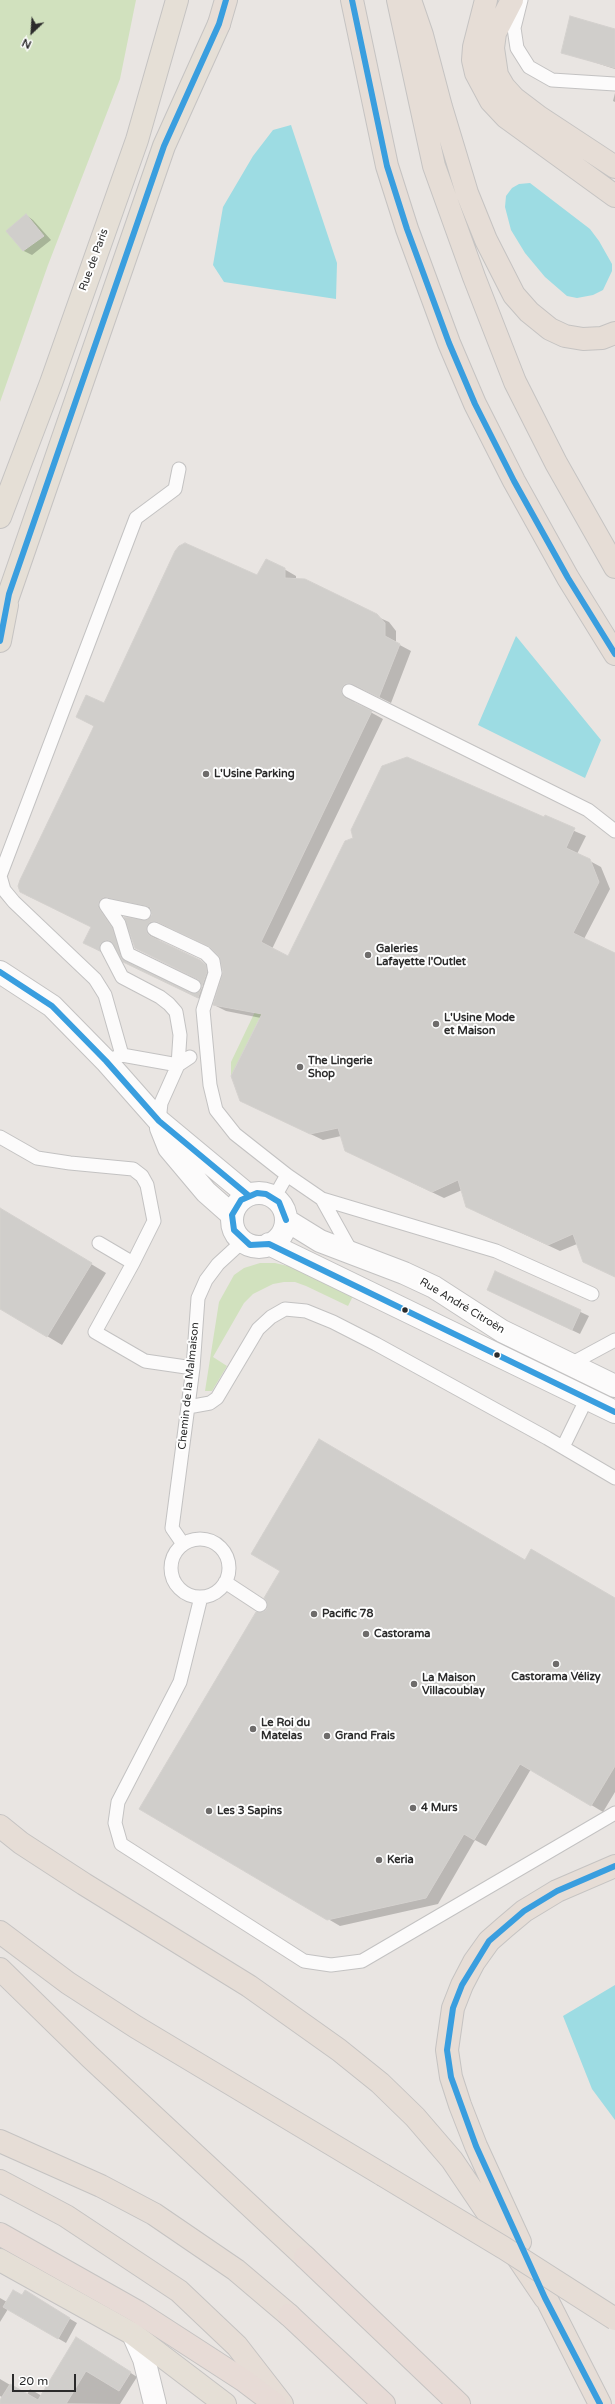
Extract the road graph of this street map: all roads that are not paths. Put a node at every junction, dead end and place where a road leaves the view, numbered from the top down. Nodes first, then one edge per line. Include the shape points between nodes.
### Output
1 (177, 0) edge
2 (226, 0) edge
3 (235, 0) edge
4 (352, 0) edge
5 (398, 0) edge
6 (410, 0) edge
7 (486, 0) edge
8 (512, 0) edge
9 (521, 0) edge
10 (219, 24) junction
11 (615, 84) edge
12 (615, 167) edge
13 (615, 196) edge
14 (615, 333) edge
15 (179, 470) dead end
16 (0, 517) edge
17 (615, 567) edge
18 (9, 594) junction
19 (0, 620) edge
20 (0, 641) edge
21 (615, 654) edge
22 (349, 691) dead end
23 (615, 831) edge
24 (0, 876) edge
25 (144, 913) dead end
26 (154, 929) dead end
27 (107, 948) dead end
28 (0, 972) edge
29 (194, 986) dead end
30 (190, 1057) dead end
31 (114, 1058) junction
32 (178, 1065) junction
33 (159, 1121) junction
34 (0, 1137) edge
35 (287, 1175) junction
36 (248, 1195) junction
37 (274, 1198) junction
38 (322, 1200) junction
39 (232, 1215) junction
40 (286, 1220) junction
41 (243, 1241) junction
42 (99, 1243) dead end
43 (269, 1244) junction
44 (353, 1255) junction
45 (133, 1263) junction
46 (592, 1294) dead end
47 (615, 1340) edge
48 (571, 1364) junction
49 (193, 1368) junction
50 (547, 1377) junction
51 (615, 1386) edge
52 (587, 1398) junction
53 (188, 1407) junction
54 (615, 1412) edge
55 (563, 1447) junction
56 (615, 1478) edge
57 (183, 1544) junction
58 (225, 1582) junction
59 (200, 1597) junction
60 (260, 1604) dead end
61 (615, 1813) edge
62 (0, 1826) edge
63 (615, 1866) edge
64 (0, 1932) edge
65 (0, 1969) edge
66 (0, 2142) edge
67 (0, 2181) edge
68 (0, 2234) edge
69 (0, 2260) edge
70 (545, 2298) junction
71 (615, 2319) edge
72 (133, 2334) junction
73 (155, 2404) edge
74 (225, 2404) edge
75 (275, 2404) edge
76 (282, 2404) edge
77 (384, 2404) edge
78 (459, 2404) edge
79 (600, 2404) edge

1 - 16 main road, Rue de Paris via 137,140 51,383
2 - 10 highway
3 - 10 street
4 - 21 highway via 387,166 449,343 475,404 514,481 568,578
5 - 17 highway via 434,166 474,277 515,382 556,463
6 - 14 highway via 467,193 514,295 529,312 550,329 565,336 583,339 602,338
7 - 13 highway via 473,60 476,73 491,101 506,117
8 - 12 highway via 495,33 493,48 497,75 504,87 539,117
9 - 11 lane via 514,28 517,48 529,67 552,80
10 - 18 main road via 164,146
15 - 24 lane via 175,489 136,518
18 - 19 main road
18 - 20 main road
22 - 23 lane via 588,810
24 - 31 lane via 4,890 14,902 95,979 105,995
25 - 29 lane via 106,905 119,924 128,954
26 - 35 lane via 205,953 213,962 215,973 203,1010 210,1085 216,1110 236,1134
27 - 32 lane via 122,977 160,998 176,1012 180,1035
28 - 31 street via 52,1006
30 - 32 lane
31 - 32 lane
31 - 33 street
32 - 33 lane via 161,1103
33 - 36 street
33 - 39 street via 169,1148 206,1192
34 - 45 lane via 38,1158 134,1169 142,1176 147,1185 154,1221
35 - 37 lane
35 - 38 lane
36 - 37 street via 257,1193
36 - 39 street via 235,1207
37 - 40 street via 283,1208
38 - 44 lane
38 - 46 lane via 496,1251
39 - 41 street via 234,1230
40 - 43 street via 279,1238
40 - 44 street, Rue André Citroën via 320,1241
41 - 43 street via 257,1246
41 - 49 lane, Chemin de la Malmaison via 218,1264 206,1280 198,1298
42 - 45 lane
43 - 50 street, Rue André Citroën
44 - 48 street, Rue André Citroën via 434,1287 502,1331
45 - 49 lane via 95,1332 146,1361
47 - 48 lane
48 - 50 lane
48 - 51 street, Rue André Citroën
49 - 53 lane, Chemin de la Malmaison
50 - 52 street, Rue André Citroën
52 - 54 street, Rue André Citroën
52 - 55 lane
53 - 55 lane via 210,1403 217,1398 258,1328 272,1316 285,1309 306,1311 376,1344
53 - 57 lane, Chemin de la Malmaison via 172,1528
55 - 56 lane
57 - 58 lane via 202,1539 219,1546 229,1563
57 - 59 lane via 173,1557 171,1573 178,1588
58 - 59 lane via 219,1590
58 - 60 lane
59 - 61 lane via 180,1682 118,1802 115,1823 121,1844 304,1961 331,1965 362,1961
62 - 70 highway via 21,1843 84,1884 249,1986 339,2050 380,2083 415,2117 452,2160
63 - 70 highway via 557,1891 524,1911 490,1941 462,1985 453,2008 449,2029 447,2050 451,2077 460,2105
64 - 71 highway, bridge via 68,1982 136,2027 504,2248
65 - 78 highway
66 - 77 highway via 101,2186 154,2214 236,2270 289,2315
67 - 76 highway via 66,2216 178,2291 237,2346
68 - 75 highway via 138,2312 243,2380
69 - 72 main road
70 - 79 highway
72 - 73 street via 144,2359
72 - 74 main road

